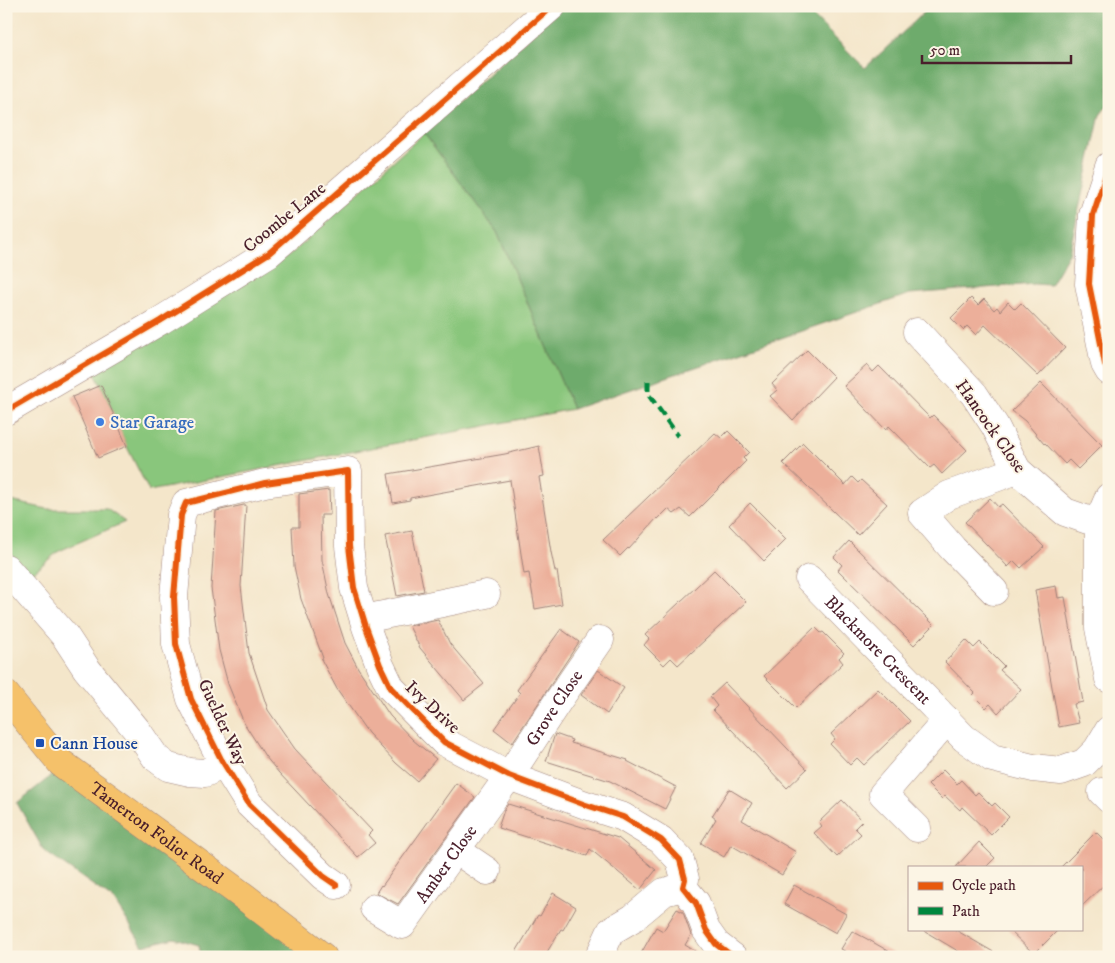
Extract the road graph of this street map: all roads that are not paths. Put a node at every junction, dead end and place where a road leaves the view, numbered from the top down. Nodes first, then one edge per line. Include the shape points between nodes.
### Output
1 (552, 6) edge
2 (1109, 166) edge
3 (917, 332) dead end
4 (1109, 371) edge
5 (6, 410) edge
6 (1017, 470) junction
7 (186, 503) joint
8 (1104, 509) edge
9 (6, 568) edge
10 (809, 580) dead end
11 (994, 591) dead end
12 (486, 594) dead end
13 (364, 619) junction
14 (600, 640) dead end
15 (1109, 679) edge
16 (6, 695) edge
17 (947, 720) junction
18 (1109, 730) edge
19 (224, 764) junction
20 (509, 776) junction
21 (917, 828) dead end
22 (456, 850) junction
23 (487, 871) dead end
24 (336, 885) dead end
25 (684, 887) junction
26 (374, 908) dead end
27 (323, 957) edge
28 (599, 957) edge
29 (733, 957) edge

1 - 5 street, Coombe Lane via 268,253
2 - 4 street via 1093,215 1089,284
3 - 6 street, Hancock Close via 974,394 995,426
6 - 8 street, Hancock Close via 1065,512 1088,520
6 - 11 street via 949,495 922,513
7 - 13 street, Ivy Drive via 265,484 348,471 349,546 354,588
7 - 19 street, Guelder Way via 181,515 177,549 176,644 191,699
8 - 15 street via 1099,628
9 - 19 street, Guelder Way via 65,636 156,758 168,766 190,772 205,773
10 - 17 street, Blackmore Crescent
12 - 13 street
13 - 20 street, Ivy Drive via 391,688 444,742
14 - 20 street, Grove Close
16 - 27 main road, Tamerton Foliot Road via 61,763
17 - 18 street, Blackmore Crescent via 964,738 992,758 1060,771 1084,763 1097,750
17 - 21 street via 883,794
19 - 24 street, Guelder Way via 250,804
20 - 22 street, Amber Close
20 - 25 street, Ivy Drive via 623,817 661,840 680,860
22 - 23 street
22 - 26 street, Amber Close via 402,925
25 - 28 street via 664,892 633,918 611,931
25 - 29 street via 696,903 706,930 716,944

